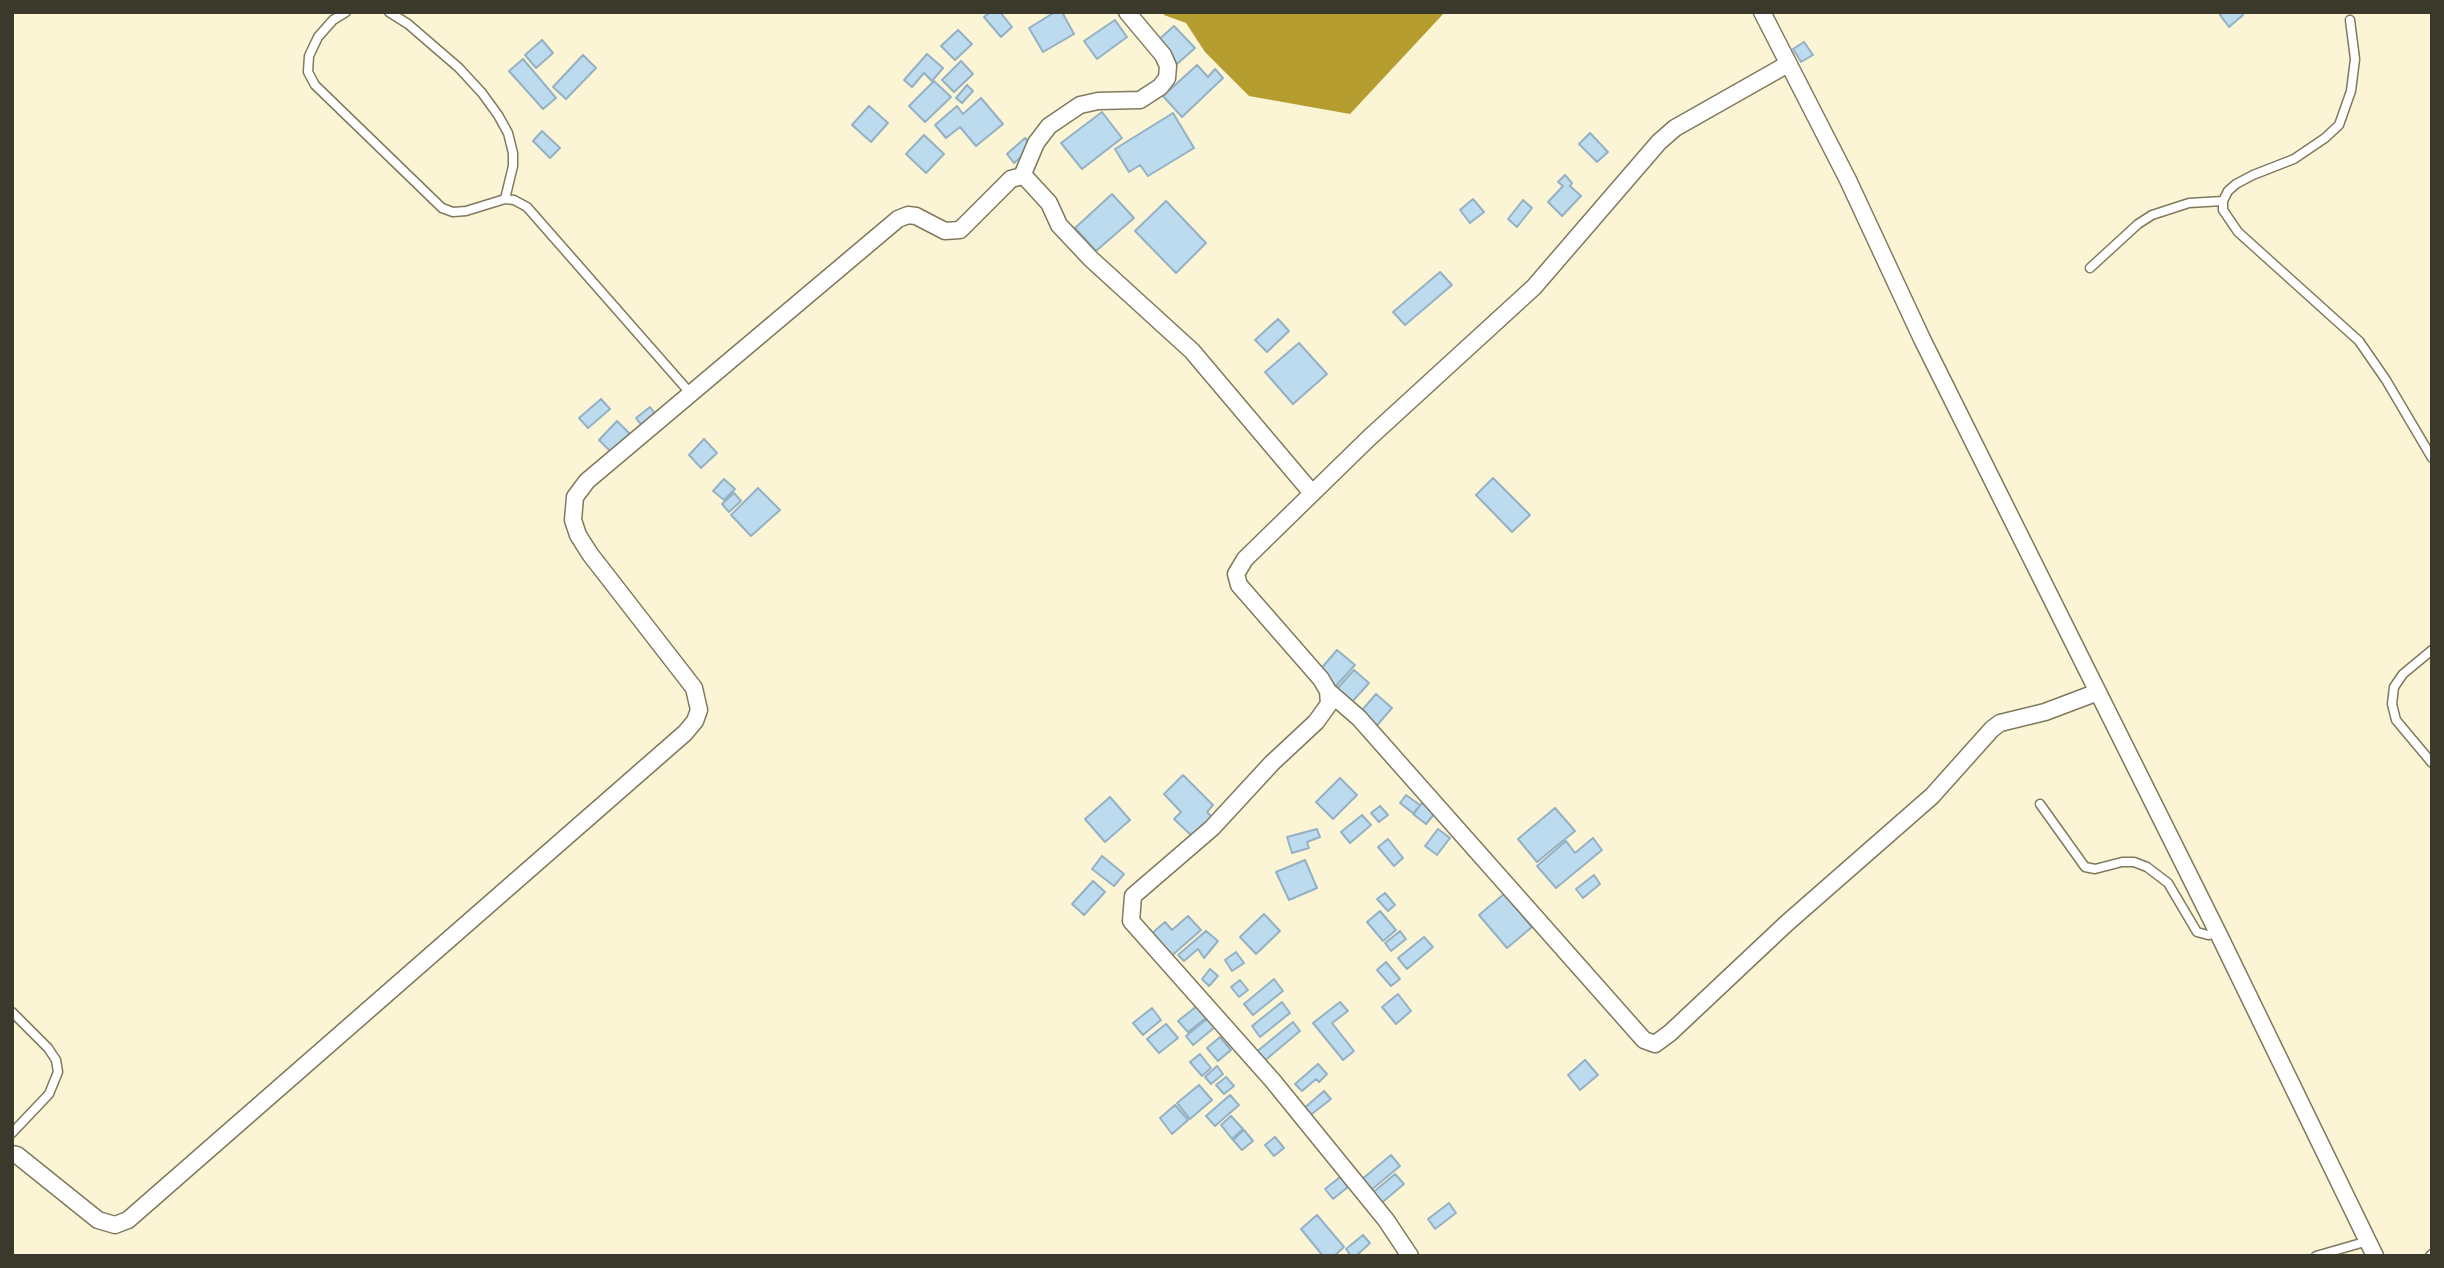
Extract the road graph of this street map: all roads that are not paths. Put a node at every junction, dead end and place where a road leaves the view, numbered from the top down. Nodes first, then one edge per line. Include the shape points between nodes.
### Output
1 (345, 12) edge
2 (389, 12) edge
3 (1127, 12) edge
4 (1762, 12) edge
5 (2350, 20) dead end
6 (1788, 64) junction
7 (1022, 176) junction
8 (505, 199) junction
9 (2223, 201) junction
10 (2090, 268) dead end
11 (691, 394) junction
12 (2432, 458) edge
13 (1312, 493) junction
14 (2432, 650) edge
15 (1328, 691) junction
16 (2098, 692) junction
17 (2432, 763) edge
18 (2040, 804) dead end
19 (2218, 933) junction
20 (12, 1012) edge
21 (12, 1133) edge
22 (12, 1154) edge
23 (2371, 1248) edge
24 (1410, 1256) edge
25 (2316, 1256) edge

1 - 8 lane via 318,37 309,56 308,72 315,85 442,208 466,211
2 - 8 lane via 459,68 498,115 513,153
3 - 7 street via 1163,55 1167,78 1140,100 1080,105 1049,127 1036,143
4 - 6 street
5 - 9 lane via 2355,59 2351,91 2339,125 2294,159 2236,184
6 - 13 street via 1675,128 1534,288
6 - 16 street
7 - 11 street via 1011,179 960,230 945,231 916,216 898,219
7 - 13 street via 1049,203 1059,225 1091,259 1192,351
8 - 11 lane via 527,207
9 - 10 lane via 2189,203 2152,215
9 - 12 lane via 2223,210 2238,232 2366,350
11 - 22 street via 587,481 572,509 578,535 590,554 694,688 699,710 685,733 128,1220 115,1225 98,1220
13 - 15 street via 1255,548 1236,574 1239,585
14 - 17 lane via 2403,674 2394,687 2392,704 2396,720
15 - 16 street via 1359,718 1644,1040 1655,1044 1932,796 1992,729
15 - 24 street via 1329,704 1316,722 1194,846 1133,896 1131,920 1273,1082
16 - 19 street
18 - 19 lane via 2085,867 2134,862 2147,867 2168,883 2197,932
19 - 23 street
20 - 21 lane via 48,1048 58,1072 49,1094
23 - 25 lane

